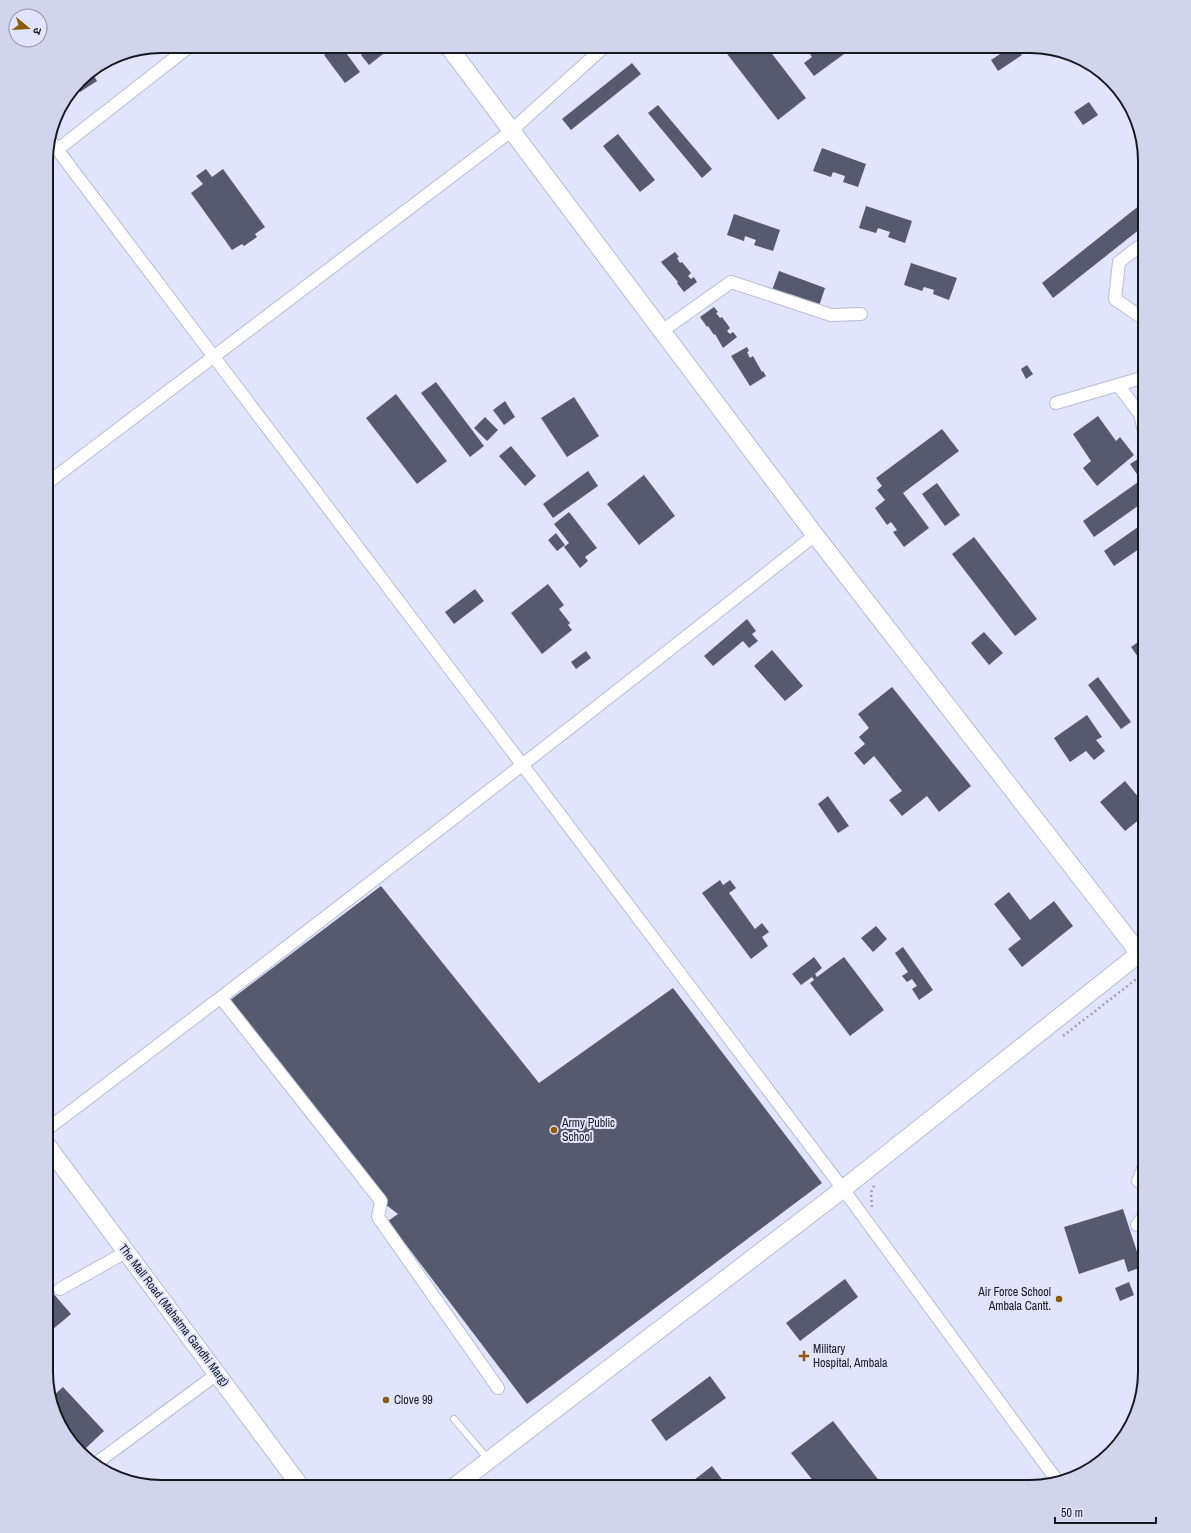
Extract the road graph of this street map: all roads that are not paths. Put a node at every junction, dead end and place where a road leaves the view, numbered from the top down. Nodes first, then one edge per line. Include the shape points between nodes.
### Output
1 (180, 53) edge
2 (453, 53) edge
3 (597, 53) edge
4 (511, 131) junction
5 (54, 145) edge
6 (1138, 247) edge
7 (861, 314) dead end
8 (1138, 315) edge
9 (662, 331) junction
10 (213, 357) junction
11 (1138, 379) edge
12 (1118, 385) junction
13 (1056, 403) dead end
14 (1138, 411) edge
15 (53, 479) edge
16 (815, 535) junction
17 (522, 765) junction
18 (1138, 949) edge
19 (1138, 959) edge
20 (221, 998) junction
21 (53, 1125) edge
22 (53, 1153) edge
23 (843, 1189) junction
24 (126, 1252) junction
25 (60, 1289) dead end
26 (217, 1374) junction
27 (498, 1388) dead end
28 (454, 1419) dead end
29 (489, 1460) junction
30 (100, 1461) edge
31 (1054, 1477) edge
32 (296, 1480) edge
33 (463, 1480) edge

1 - 5 street
2 - 4 street
3 - 4 street
4 - 9 street
4 - 10 street
5 - 10 street
6 - 8 street via 1119,262 1115,299
7 - 9 street via 831,315 731,282
9 - 16 street
10 - 15 street
10 - 17 street
11 - 12 street
12 - 13 street
12 - 14 street
16 - 17 street
16 - 18 street
17 - 20 street
17 - 23 street
19 - 23 street
20 - 21 street
20 - 27 street via 381,1201 378,1217
22 - 24 street, The Mall Road (Mahatma Gandhi Marg)
23 - 29 street
23 - 31 street
24 - 25 street
24 - 26 street, The Mall Road (Mahatma Gandhi Marg)
26 - 30 street
26 - 32 street, The Mall Road (Mahatma Gandhi Marg)
28 - 29 lane
29 - 33 street

